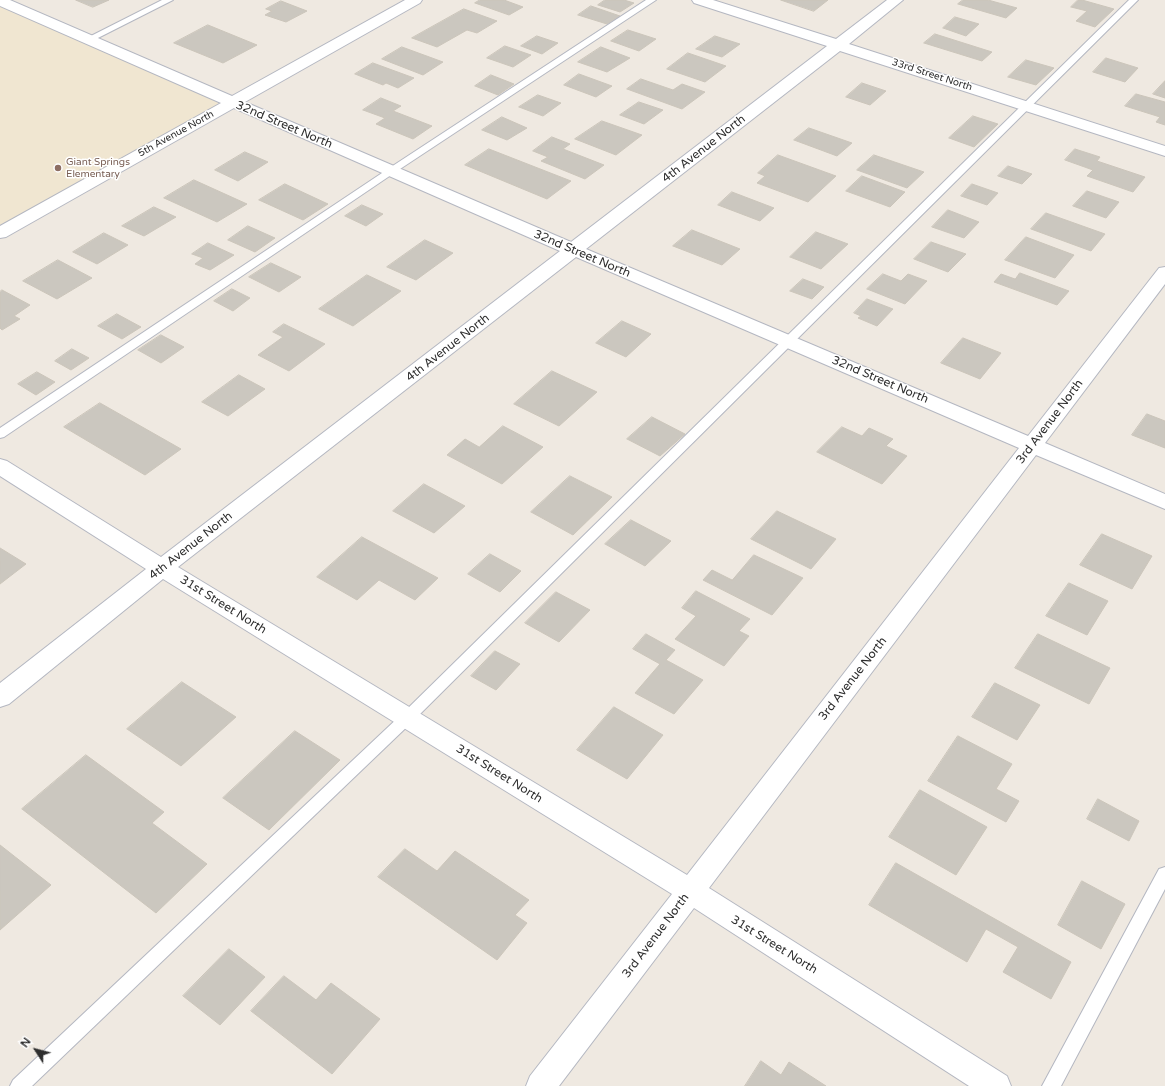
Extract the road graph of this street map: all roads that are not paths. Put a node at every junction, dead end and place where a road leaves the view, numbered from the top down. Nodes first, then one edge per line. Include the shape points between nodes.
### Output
1 (169, 0) edge
2 (415, 0) edge
3 (652, 0) edge
4 (699, 0) edge
5 (896, 0) edge
6 (1134, 0) edge
7 (0, 1) edge
8 (87, 40) junction
9 (839, 45) junction
10 (232, 103) junction
11 (1026, 106) junction
12 (1165, 151) edge
13 (391, 172) junction
14 (0, 233) edge
15 (574, 250) junction
16 (1165, 272) edge
17 (788, 342) junction
18 (0, 434) edge
19 (1032, 445) junction
20 (0, 466) edge
21 (1165, 502) edge
22 (162, 568) junction
23 (0, 697) edge
24 (408, 718) junction
25 (1165, 874) edge
26 (690, 892) junction
27 (19, 1086) edge
28 (541, 1086) edge
29 (996, 1086) edge
30 (1052, 1086) edge

1 - 8 lane
2 - 10 street, 5th Avenue North
3 - 13 lane
4 - 9 street, 33rd Street North
5 - 9 street, 4th Avenue North
6 - 11 lane
7 - 8 street, 32nd Street North
8 - 10 street, 32nd Street North
9 - 11 street, 33rd Street North
9 - 15 street, 4th Avenue North
10 - 13 street, 32nd Street North
10 - 14 street, 5th Avenue North
11 - 12 street, 33rd Street North
11 - 17 lane
13 - 15 street, 32nd Street North
13 - 18 lane
15 - 17 street, 32nd Street North
15 - 22 street, 4th Avenue North
16 - 19 street, 3rd Avenue North
17 - 19 street, 32nd Street North
17 - 24 lane
19 - 21 street, 32nd Street North
19 - 26 street, 3rd Avenue North
20 - 22 street, 31st Street North
22 - 23 street, 4th Avenue North
22 - 24 street, 31st Street North
24 - 26 street, 31st Street North
24 - 27 lane
25 - 30 lane
26 - 28 street, 3rd Avenue North
26 - 29 street, 31st Street North

